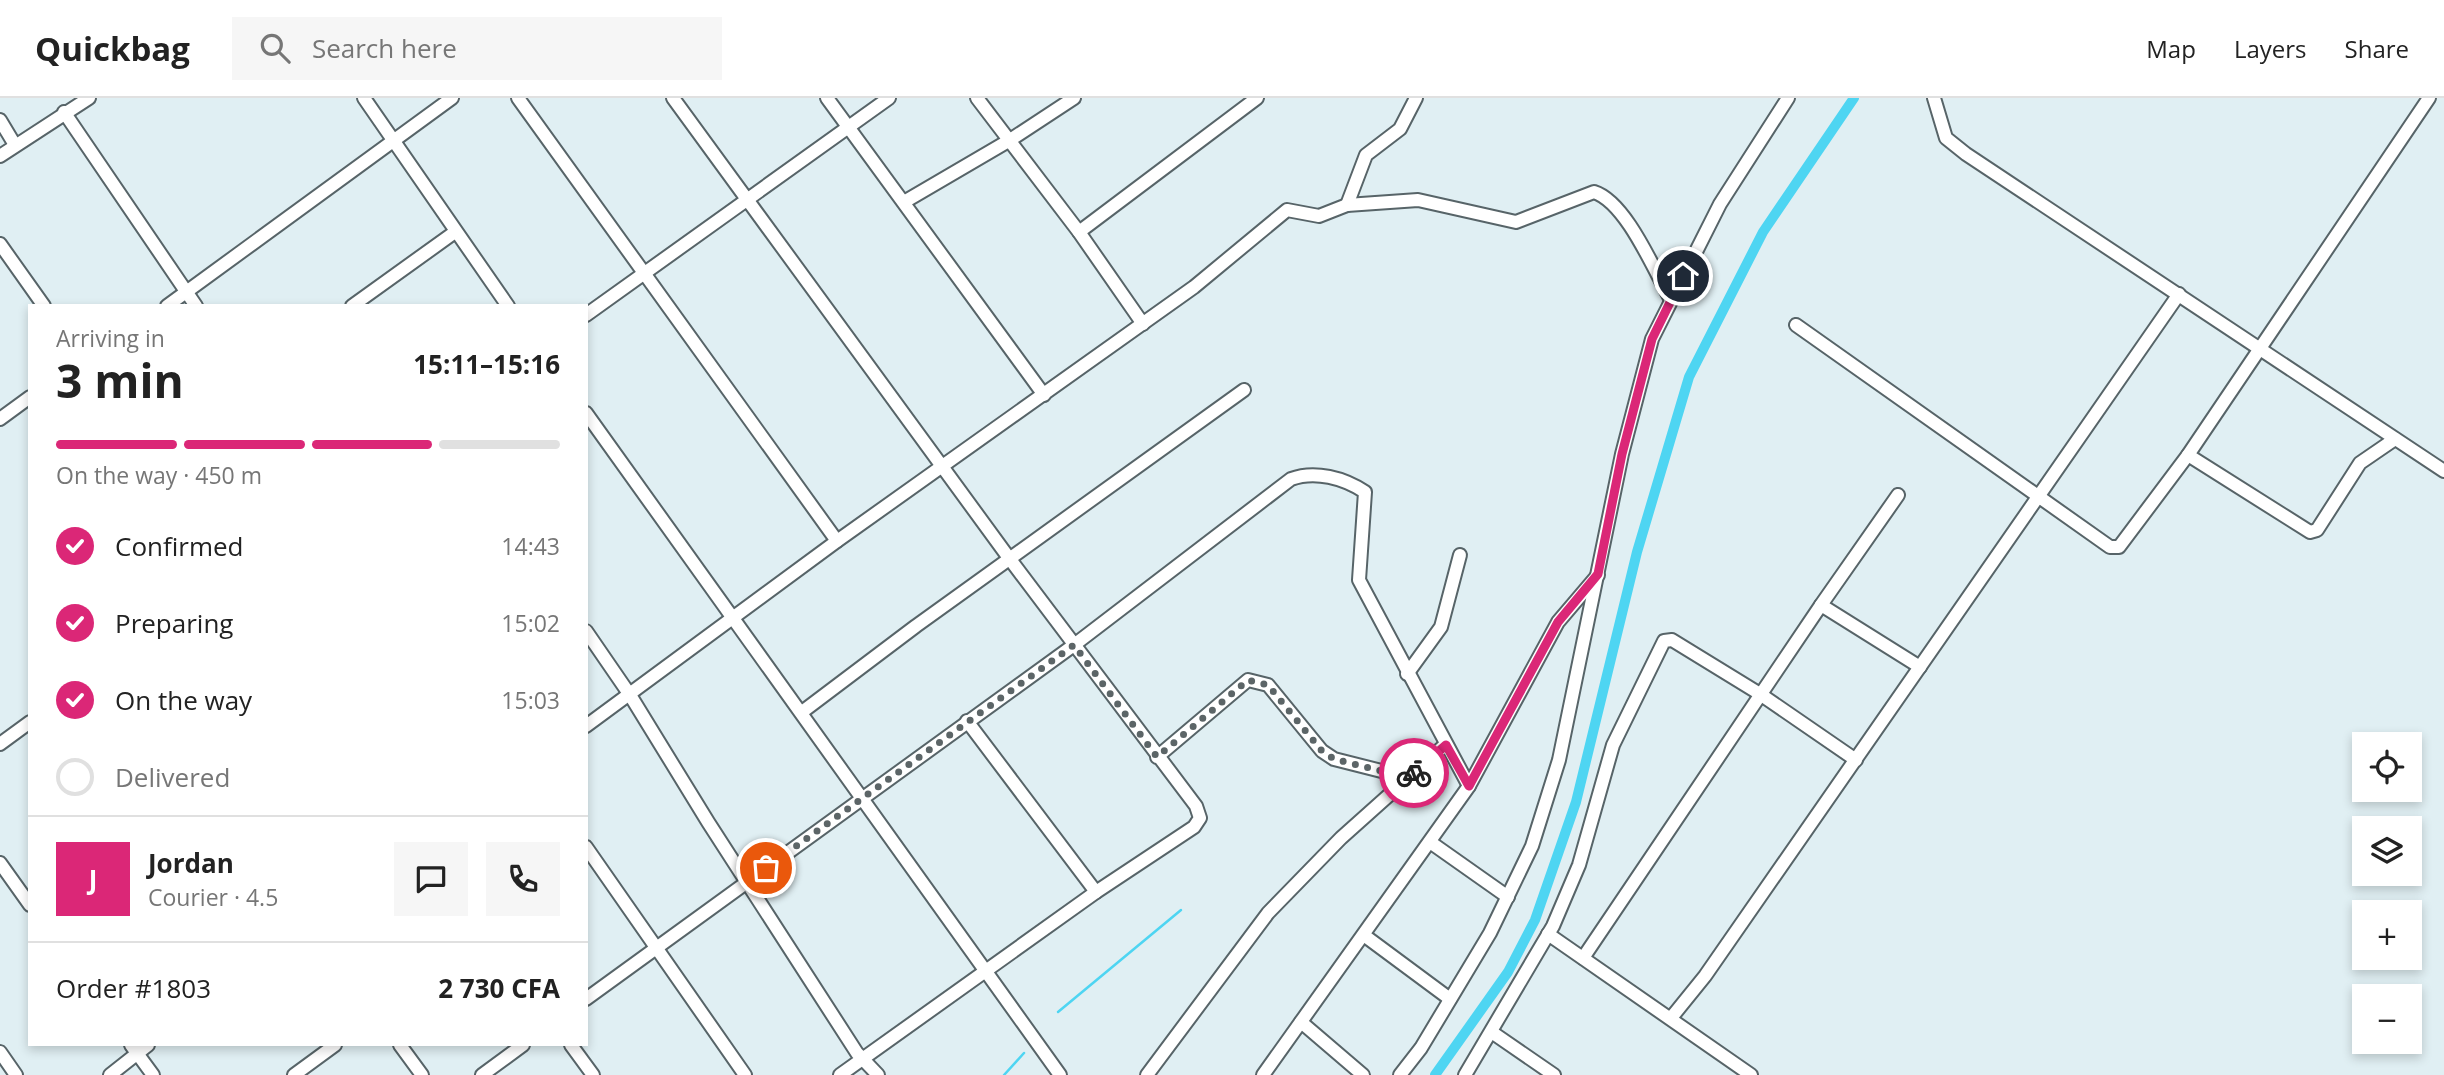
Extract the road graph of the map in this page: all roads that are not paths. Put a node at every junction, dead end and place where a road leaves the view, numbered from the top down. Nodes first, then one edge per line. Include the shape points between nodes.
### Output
1 (89, 98) edge
2 (364, 98) edge
3 (452, 98) edge
4 (518, 98) edge
5 (673, 98) edge
6 (827, 98) edge
7 (889, 98) edge
8 (977, 98) edge
9 (1074, 98) edge
10 (1257, 98) edge
11 (1416, 98) edge
12 (1788, 98) edge
13 (1934, 98) edge
14 (2429, 98) edge
15 (64, 112) junction
16 (0, 120) edge
17 (848, 128) junction
18 (394, 139) junction
19 (1010, 140) junction
20 (15, 145) junction
21 (0, 156) edge
22 (748, 200) junction
23 (904, 202) junction
24 (1347, 205) junction
25 (454, 232) junction
26 (1079, 232) junction
27 (0, 244) edge
28 (644, 275) junction
29 (187, 293) junction
30 (2179, 294) junction
31 (1671, 300) junction
32 (43, 304) edge
33 (170, 304) edge
34 (195, 304) edge
35 (355, 304) edge
36 (508, 304) edge
37 (588, 313) edge
38 (1143, 324) junction
39 (1796, 325) dead end
40 (2261, 348) junction
41 (1244, 390) dead end
42 (1044, 395) junction
43 (28, 398) edge
44 (588, 416) edge
45 (0, 419) edge
46 (2395, 439) junction
47 (2188, 455) junction
48 (944, 467) junction
49 (2444, 471) edge
50 (1898, 495) dead end
51 (2039, 496) junction
52 (837, 541) junction
53 (1460, 555) dead end
54 (1009, 558) junction
55 (1598, 574) junction
56 (1821, 605) junction
57 (734, 616) junction
58 (588, 634) edge
59 (1074, 645) junction
60 (1920, 667) junction
61 (1407, 674) junction
62 (1760, 694) junction
63 (630, 695) junction
64 (802, 712) junction
65 (967, 720) junction
66 (28, 723) edge
67 (588, 725) edge
68 (0, 744) edge
69 (1446, 745) junction
70 (1157, 757) junction
71 (1856, 760) junction
72 (1409, 778) junction
73 (1469, 786) junction
74 (863, 797) junction
75 (1430, 842) junction
76 (588, 850) edge
77 (0, 863) edge
78 (747, 882) junction
79 (1096, 892) junction
80 (1508, 897) junction
81 (28, 902) edge
82 (1548, 934) junction
83 (1365, 936) junction
84 (656, 948) junction
85 (1583, 958) junction
86 (985, 972) junction
87 (588, 998) edge
88 (1450, 999) junction
89 (1671, 1018) junction
90 (1301, 1022) junction
91 (1493, 1033) junction
92 (334, 1046) edge
93 (401, 1046) edge
94 (522, 1046) edge
95 (572, 1046) edge
96 (134, 1049) edge
97 (0, 1052) edge
98 (862, 1060) junction
99 (1053, 1072) edge
100 (16, 1075) edge
101 (110, 1075) edge
102 (153, 1075) edge
103 (294, 1075) edge
104 (422, 1075) edge
105 (482, 1075) edge
106 (593, 1075) edge
107 (745, 1075) edge
108 (840, 1075) edge
109 (878, 1075) edge
110 (1147, 1075) edge
111 (1263, 1075) edge
112 (1363, 1075) edge
113 (1399, 1075) edge
114 (1465, 1075) edge
115 (1554, 1075) edge
116 (1751, 1075) edge

1 - 15 street
2 - 18 street
3 - 18 street
4 - 28 street
5 - 22 street
6 - 17 street
7 - 17 street
8 - 19 street
9 - 19 street
10 - 26 street
11 - 24 street via 1399,129 1366,155
12 - 31 street via 1720,204
13 - 30 street via 1946,138
14 - 40 street
15 - 20 street
15 - 29 street
16 - 20 street
17 - 22 street
17 - 23 street
18 - 25 street
18 - 29 street
19 - 23 street
19 - 26 street
20 - 21 street
22 - 28 street
22 - 48 street
23 - 42 street
24 - 31 street via 1418,201 1516,222 1594,192 1611,202 1628,223
24 - 38 street via 1319,216 1287,210
25 - 35 street
25 - 36 street
26 - 38 street
27 - 32 street
28 - 37 street
28 - 52 street
29 - 33 street
29 - 34 street
30 - 40 street
30 - 51 street
31 - 55 street via 1652,339
38 - 42 street
39 - 51 street
40 - 46 street
40 - 47 street
41 - 54 street
42 - 48 street
43 - 45 street
44 - 57 street
46 - 47 street via 2360,463 2317,530 2310,533
46 - 49 street
47 - 51 street via 2119,547 2110,547
48 - 52 street
48 - 54 street
50 - 56 street
51 - 60 street
52 - 57 street
53 - 61 street via 1441,627
54 - 59 street
54 - 64 street
55 - 73 street via 1558,622
55 - 80 street via 1559,760 1532,846
56 - 60 street
56 - 62 street
57 - 63 street
57 - 64 street
58 - 63 street
59 - 61 street via 1291,479 1317,474 1365,492 1359,580
59 - 65 street
59 - 70 street
60 - 71 street
61 - 69 street
62 - 71 street
62 - 82 street via 1671,640 1664,641 1613,745 1579,865
62 - 85 street
63 - 67 street
63 - 78 street
64 - 74 street
65 - 74 street
65 - 79 street
66 - 68 street
69 - 72 street
69 - 73 street
70 - 72 street via 1248,680 1268,685 1328,755
70 - 79 street via 1196,806 1200,818 1194,827
71 - 89 street
72 - 110 street via 1268,912
73 - 75 street
74 - 78 street
74 - 86 street
75 - 80 street
75 - 83 street
76 - 84 street
77 - 81 street
78 - 84 street
78 - 98 street
79 - 86 street
80 - 88 street
82 - 85 street
82 - 91 street
83 - 88 street
83 - 90 street
84 - 87 street
84 - 107 street
85 - 89 street
86 - 98 street
86 - 99 street
88 - 113 street
89 - 116 street
90 - 111 street
90 - 112 street
91 - 114 street
91 - 115 street
92 - 103 street
93 - 104 street
94 - 105 street
95 - 106 street
96 - 101 street
96 - 102 street
97 - 100 street
98 - 108 street
98 - 109 street

